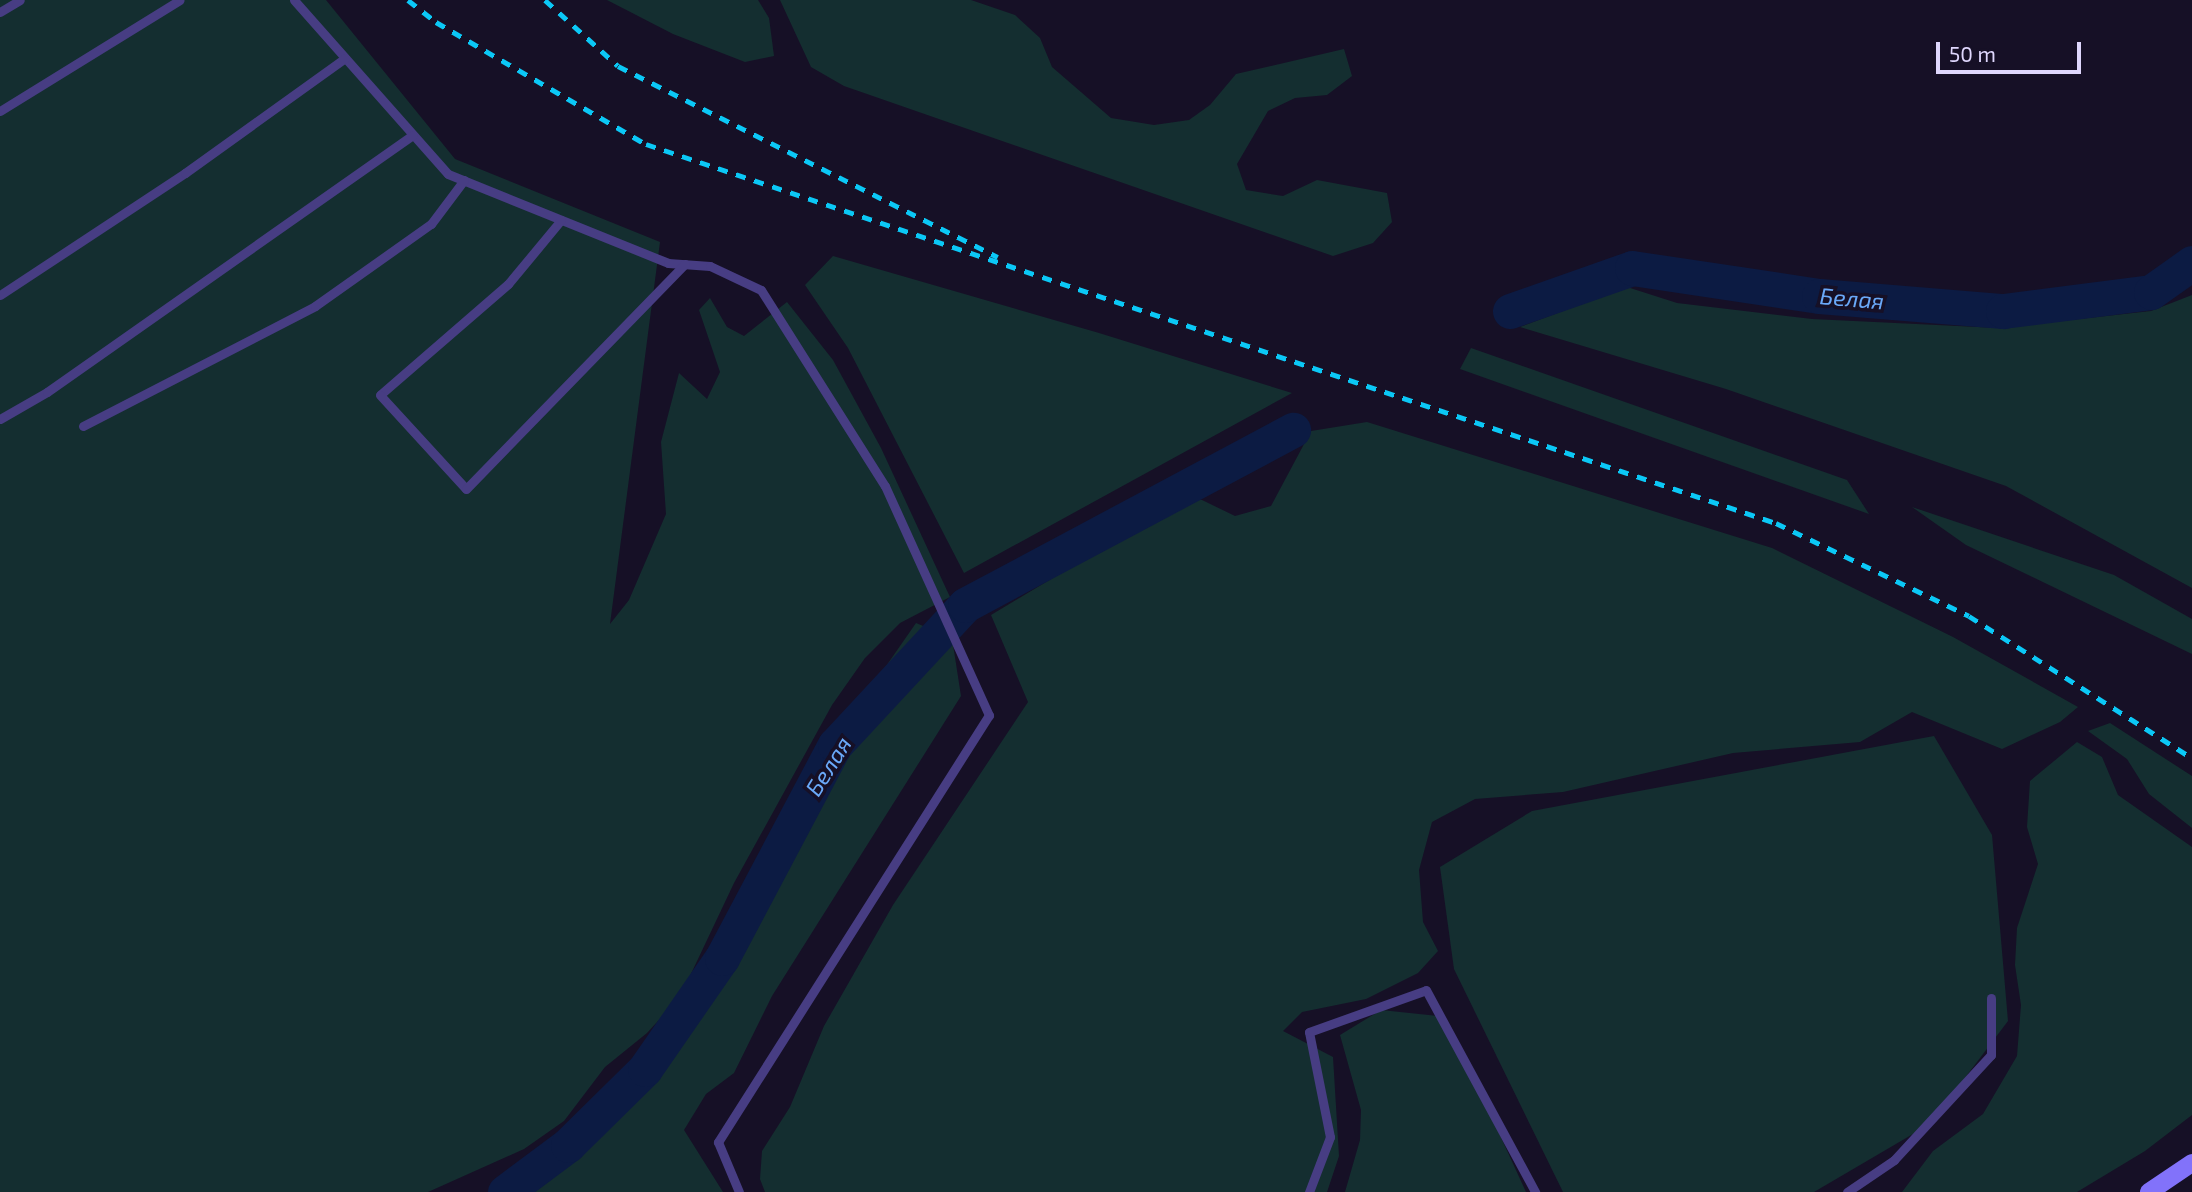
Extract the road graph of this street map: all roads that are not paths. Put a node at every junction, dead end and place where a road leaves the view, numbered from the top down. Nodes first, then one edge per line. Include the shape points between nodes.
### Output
1 (20, 0) edge
2 (180, 0) edge
3 (294, 0) edge
4 (0, 12) edge
5 (345, 58) junction
6 (0, 111) edge
7 (413, 135) junction
8 (464, 180) junction
9 (561, 220) junction
10 (685, 264) junction
11 (0, 295) edge
12 (0, 419) edge
13 (83, 426) dead end
14 (1991, 998) dead end
15 (2192, 1163) edge
16 (738, 1192) edge
17 (1309, 1192) edge
18 (1535, 1192) edge
19 (1847, 1192) edge
20 (2149, 1192) edge

1 - 4 lane
2 - 6 lane
3 - 5 lane
5 - 7 lane
5 - 11 lane via 185,173
7 - 8 lane via 448,174
7 - 12 lane via 47,392
8 - 9 lane
8 - 13 lane via 431,224 315,306
9 - 10 lane via 668,263
9 - 10 lane via 508,284 380,395 466,489
10 - 16 lane via 710,266 761,290 884,486 989,715 718,1142
14 - 19 lane via 1991,1055 1894,1160
15 - 20 main road
17 - 18 lane via 1330,1137 1310,1032 1426,990

